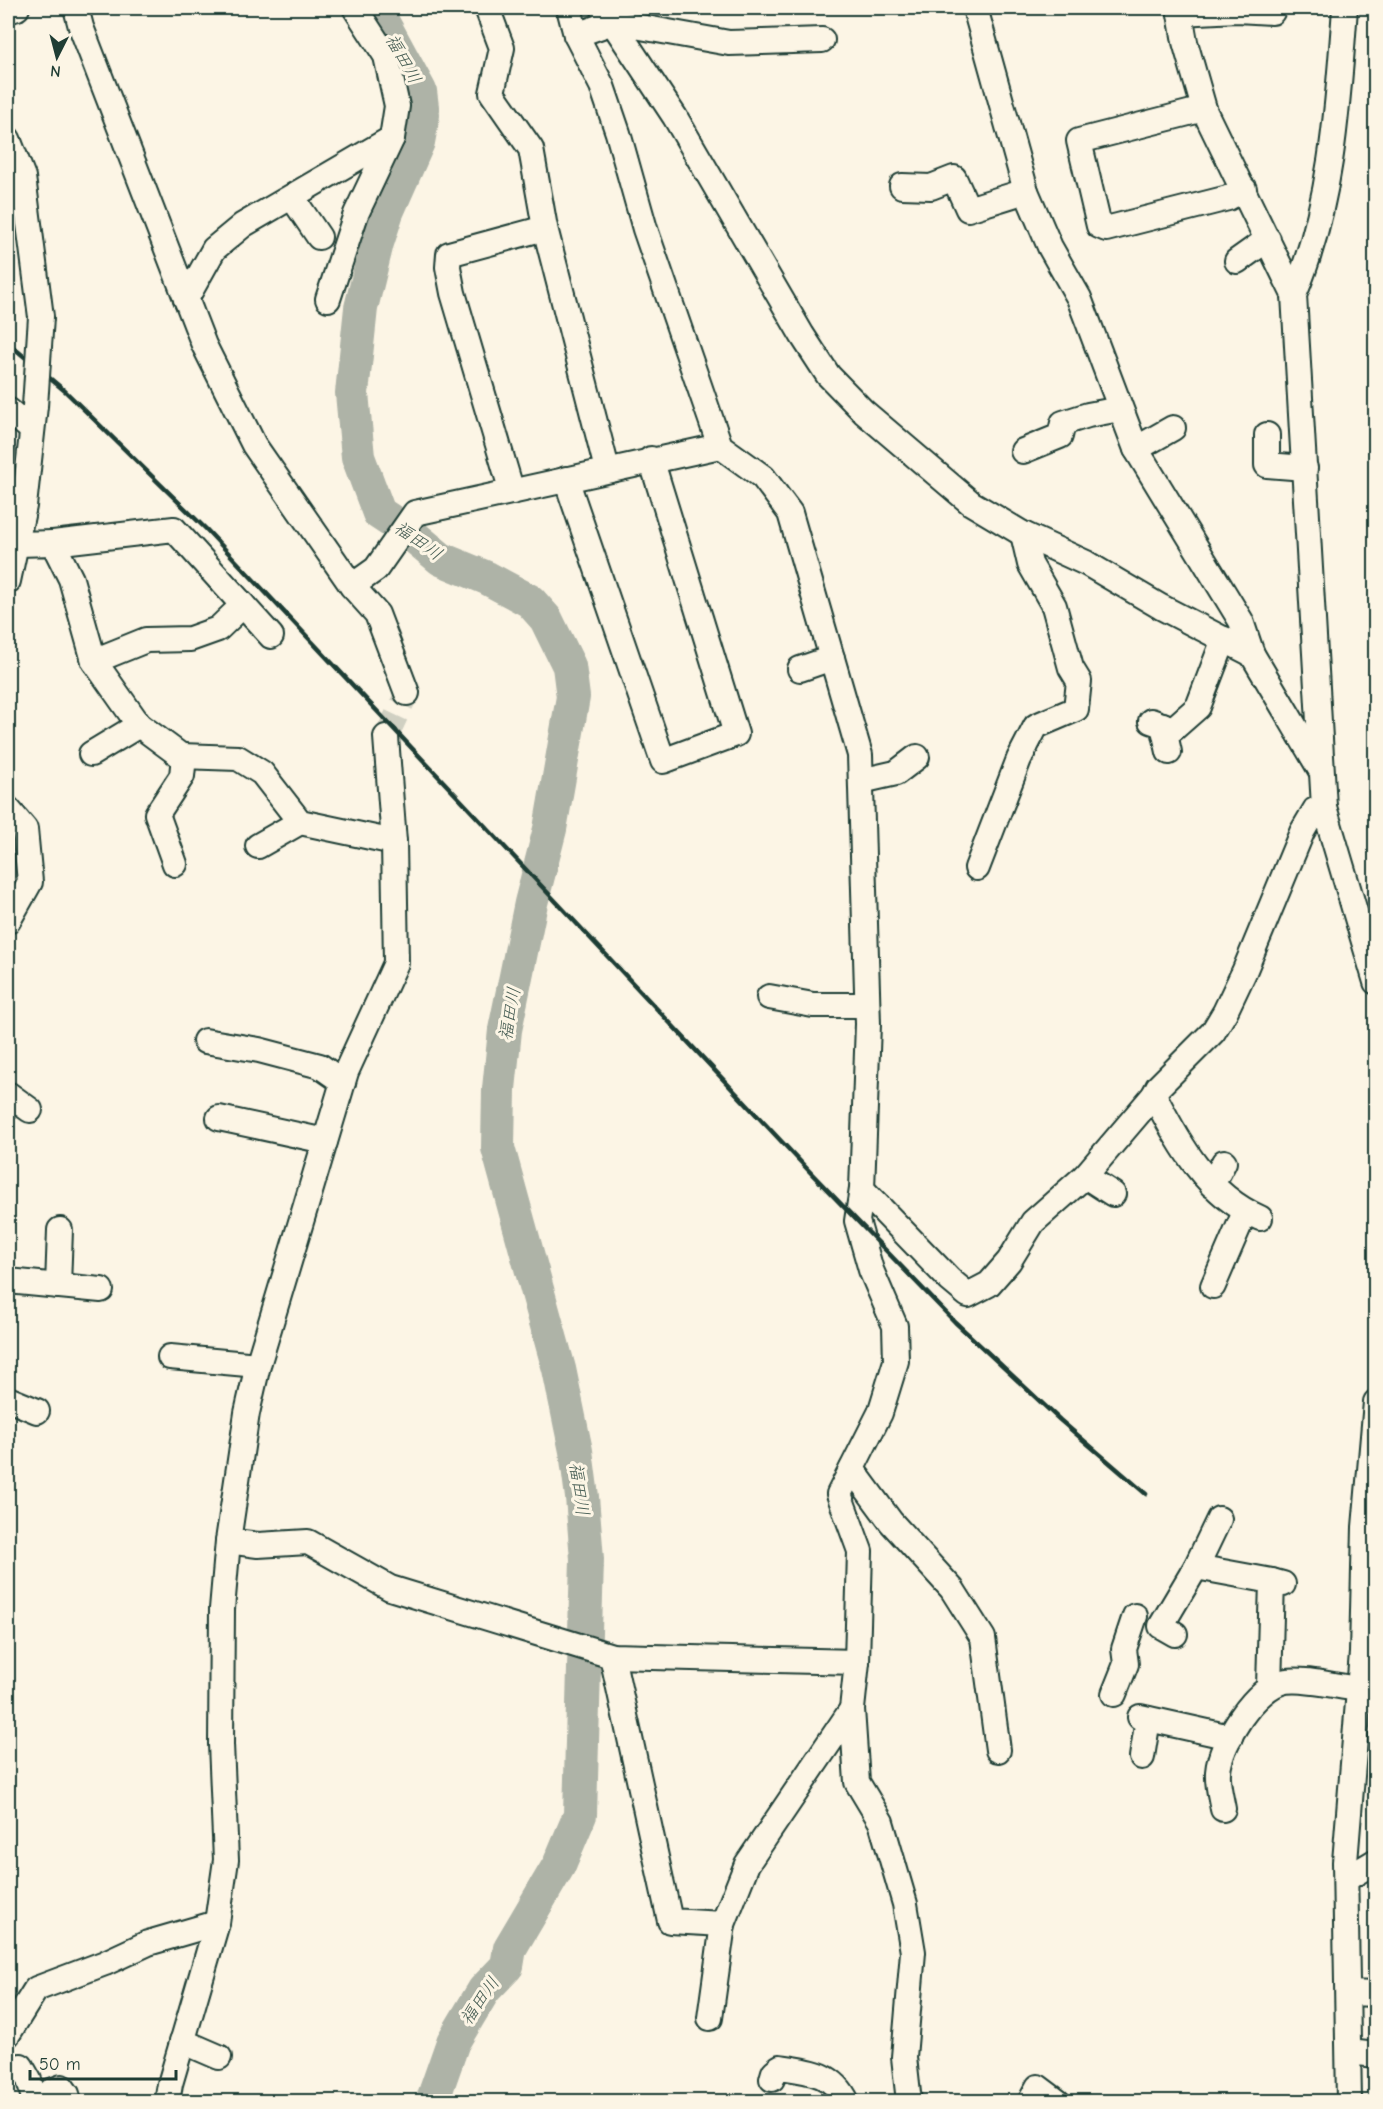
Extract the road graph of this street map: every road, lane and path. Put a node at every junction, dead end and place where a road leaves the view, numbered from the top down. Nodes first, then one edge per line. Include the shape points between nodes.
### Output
1 (17, 8) edge
2 (76, 8) edge
3 (355, 8) edge
4 (487, 8) edge
5 (569, 8) edge
6 (975, 8) edge
7 (1345, 8) edge
8 (1179, 10) edge
9 (8, 11) edge
10 (1272, 12) dead end
11 (608, 15) edge
12 (576, 35) junction
13 (822, 40) dead end
14 (1204, 109) junction
15 (392, 138) junction
16 (8, 139) edge
17 (902, 186) dead end
18 (1244, 189) junction
19 (1026, 191) junction
20 (292, 196) junction
21 (545, 228) junction
22 (319, 237) dead end
23 (1268, 239) junction
24 (1237, 261) dead end
25 (1294, 295) junction
26 (186, 299) junction
27 (328, 299) dead end
28 (1120, 409) junction
29 (8, 410) edge
30 (33, 417) junction
31 (1173, 428) dead end
32 (1267, 435) dead end
33 (720, 446) junction
34 (1136, 449) junction
35 (1023, 451) dead end
36 (651, 459) junction
37 (1305, 468) junction
38 (607, 469) junction
39 (566, 479) junction
40 (512, 492) junction
41 (1023, 534) junction
42 (53, 543) junction
43 (18, 544) junction
44 (8, 581) edge
45 (352, 586) junction
46 (243, 604) junction
47 (271, 636) dead end
48 (1224, 639) junction
49 (1252, 654) junction
50 (832, 658) junction
51 (94, 661) junction
52 (800, 669) dead end
53 (407, 693) dead end
54 (140, 725) junction
55 (386, 737) tunnel mouth
56 (1169, 752) dead end
57 (92, 754) dead end
58 (184, 756) junction
59 (917, 757) dead end
60 (1321, 771) junction
61 (861, 781) junction
62 (1324, 807) junction
63 (8, 809) edge
64 (300, 822) junction
65 (394, 842) junction
66 (258, 846) dead end
67 (175, 864) dead end
68 (977, 868) dead end
69 (8, 921) edge
70 (1376, 982) edge
71 (769, 997) dead end
72 (867, 1005) junction
73 (206, 1041) dead end
74 (343, 1082) junction
75 (8, 1094) edge
76 (1154, 1095) junction
77 (30, 1110) dead end
78 (219, 1118) dead end
79 (326, 1141) junction
80 (1224, 1162) dead end
81 (1085, 1176) junction
82 (1212, 1185) junction
83 (862, 1189) junction
84 (1113, 1194) dead end
85 (60, 1230) dead end
86 (8, 1281) edge
87 (58, 1286) junction
88 (1214, 1286) dead end
89 (101, 1290) dead end
90 (170, 1357) dead end
91 (258, 1365) junction
92 (8, 1399) edge
93 (1376, 1402) edge
94 (38, 1411) dead end
95 (852, 1469) junction
96 (1220, 1519) dead end
97 (1370, 1530) edge
98 (228, 1541) junction
99 (1196, 1567) junction
100 (1369, 1651) edge
101 (612, 1656) junction
102 (857, 1662) junction
103 (1269, 1686) junction
104 (1359, 1689) junction
105 (1114, 1694) dead end
106 (852, 1709) junction
107 (1230, 1737) junction
108 (998, 1750) dead end
109 (1142, 1757) dead end
110 (1223, 1809) dead end
111 (1376, 1861) edge
112 (1346, 1879) junction
113 (218, 1923) junction
114 (723, 1924) junction
115 (1348, 1993) junction
116 (1376, 1994) edge
117 (710, 2018) dead end
118 (8, 2034) edge
119 (182, 2041) junction
120 (1349, 2052) junction
121 (1376, 2055) edge
122 (219, 2056) dead end
123 (8, 2069) edge
124 (772, 2079) dead end
125 (38, 2102) edge
126 (44, 2102) edge
127 (69, 2102) edge
128 (167, 2102) edge
129 (847, 2102) edge
130 (909, 2102) edge
131 (1030, 2102) edge
132 (1059, 2102) edge
133 (1349, 2102) edge

1 - 9 street
2 - 26 street
3 - 15 street via 386,56 397,106
4 - 21 street via 502,48 492,93 531,149
5 - 12 street
6 - 19 street
7 - 25 street via 1336,132 1305,269
8 - 10 street
8 - 14 street
11 - 12 street
11 - 13 street via 729,43
11 - 41 street via 675,117 828,375 864,412 971,503
12 - 33 street via 608,105 645,229
14 - 18 street
14 - 18 street via 1079,141 1099,226 1106,229 1228,198
15 - 20 street
15 - 27 street via 356,214
16 - 30 street, bridge via 23,177 41,317
17 - 19 street via 931,187 954,178 968,209
18 - 23 street
19 - 28 street via 1050,247 1079,298
20 - 22 street
20 - 26 street via 243,225 214,249
21 - 38 street
21 - 40 street via 449,254 448,260 453,293
23 - 24 street
23 - 25 street
25 - 37 street
26 - 45 street via 204,345 254,445
28 - 34 street
28 - 35 street via 1063,423 1060,436
29 - 30 street
30 - 43 street
31 - 34 street
32 - 37 street via 1267,465
33 - 36 street
33 - 50 street via 763,477 790,513
34 - 49 street via 1241,621
36 - 38 street
36 - 39 street via 736,734 663,761
37 - 60 street
38 - 39 street
39 - 40 street
40 - 45 street via 415,513 376,569
41 - 48 street via 1086,563
41 - 68 street via 1030,564 1054,606 1071,668 1079,681 1076,709 1036,726 1019,759
42 - 43 street
42 - 46 street via 174,529
42 - 51 street via 71,579
43 - 44 street
45 - 53 street via 377,614
46 - 47 street
46 - 51 street via 218,629 190,639 146,640
48 - 49 street
48 - 56 street via 1198,707 1173,729 1157,723
49 - 60 street
50 - 52 street
50 - 61 street via 860,755
51 - 54 street
54 - 57 street
54 - 58 street
55 - 65 street
58 - 64 street via 238,758 262,773
58 - 67 street via 182,776 157,814
59 - 61 street via 896,773
60 - 62 street
61 - 72 street
62 - 70 street
62 - 76 street via 1315,810 1302,832 1225,1012 1213,1032
63 - 69 street via 25,829 30,882
64 - 65 street
64 - 66 street
65 - 74 street via 396,963
71 - 72 street via 813,1005
72 - 83 street
73 - 74 street via 320,1066
74 - 79 street
75 - 77 street
76 - 81 street
76 - 82 street via 1176,1138
78 - 79 street
79 - 91 street
80 - 82 street
81 - 83 street via 1033,1222 989,1284 968,1295
81 - 84 street
82 - 88 street via 1238,1209 1252,1215
83 - 95 street via 857,1221 871,1270 895,1326 896,1361 880,1413
85 - 87 street
86 - 87 street
87 - 89 street
90 - 91 street
91 - 98 street
92 - 94 street
93 - 97 street
95 - 102 street via 839,1494 860,1551
95 - 108 street via 891,1522 952,1589 983,1638
96 - 99 street
97 - 100 street
98 - 101 street via 258,1545 308,1542 390,1588
98 - 113 street via 222,1609 226,1860
99 - 103 street via 1277,1583
99 - 105 street via 1168,1630 1132,1615 1124,1649 1126,1664
100 - 104 street
101 - 102 street
101 - 114 street via 670,1921
102 - 106 street
103 - 104 street via 1287,1681
103 - 107 street via 1251,1704
104 - 112 street
106 - 114 street via 747,1864
106 - 130 street via 857,1782 881,1822 905,1904 913,1952 904,2057
107 - 109 street via 1144,1718
107 - 110 street via 1218,1772
111 - 112 street
112 - 115 street
113 - 118 street via 148,1942 36,1989
113 - 119 street
114 - 117 street
115 - 116 street
115 - 120 street
119 - 122 street
119 - 128 street
120 - 121 street
120 - 133 street
123 - 125 street via 21,2066
124 - 129 street via 780,2067 830,2077 842,2089
126 - 127 street via 51,2091 62,2087
131 - 132 street via 1038,2087

